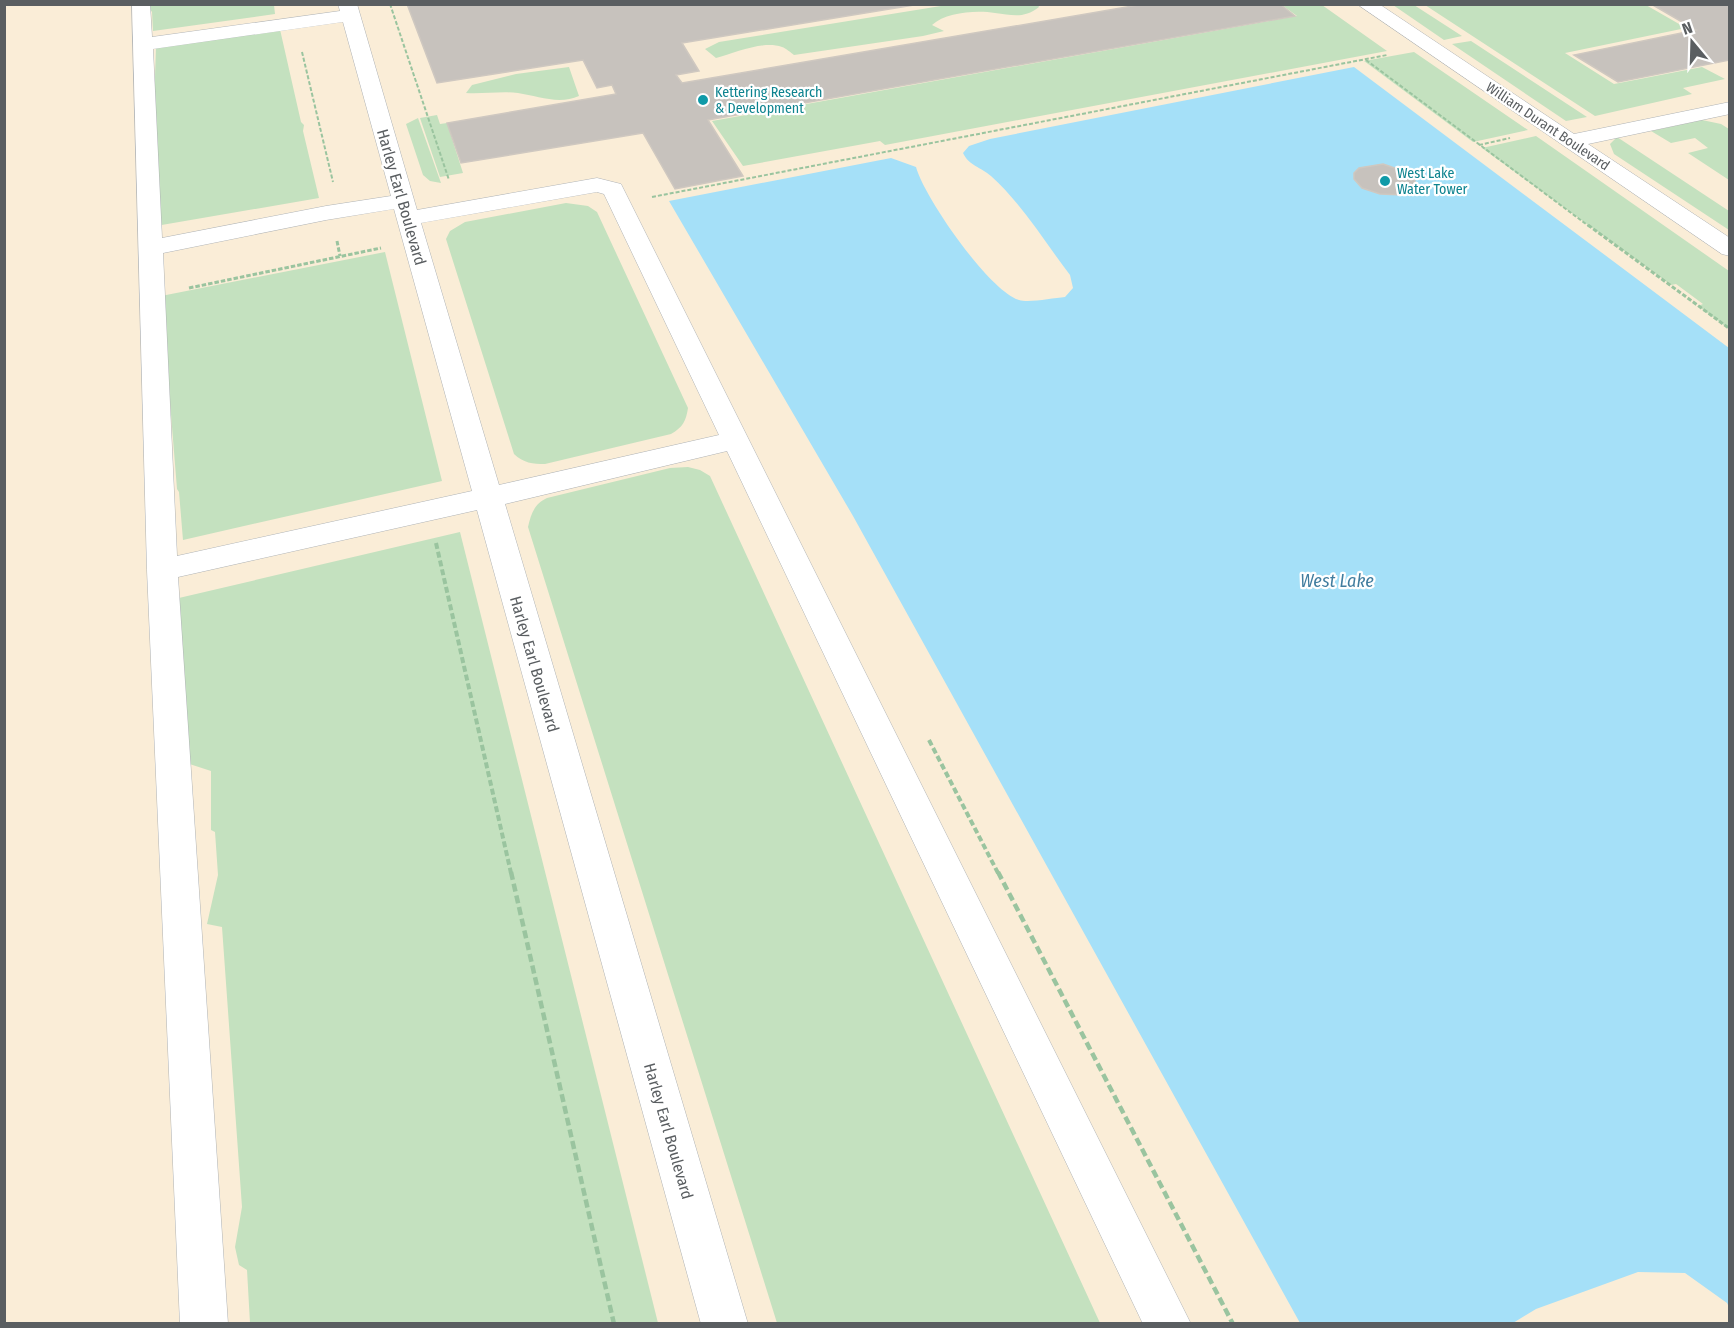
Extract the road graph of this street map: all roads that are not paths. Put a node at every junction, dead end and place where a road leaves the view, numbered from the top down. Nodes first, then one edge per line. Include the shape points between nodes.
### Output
1 (141, 4) edge
2 (1366, 4) edge
3 (348, 10) edge
4 (143, 44) junction
5 (1730, 108) edge
6 (1571, 141) junction
7 (407, 209) junction
8 (150, 248) junction
9 (1730, 249) edge
10 (735, 440) junction
11 (487, 498) junction
12 (162, 570) junction
13 (204, 1323) edge
14 (724, 1323) edge
15 (1168, 1323) edge

1 - 4 lane
2 - 6 lane, William Durant Boulevard
3 - 4 lane via 296,22
3 - 7 lane, Harley Earl Boulevard
4 - 8 lane
5 - 6 lane
6 - 9 lane, William Durant Boulevard
7 - 8 lane via 326,213
7 - 10 lane via 597,185 613,189
7 - 11 lane, Harley Earl Boulevard
8 - 12 lane
10 - 11 lane
10 - 15 lane
11 - 12 lane
11 - 14 lane, Harley Earl Boulevard
12 - 13 lane

